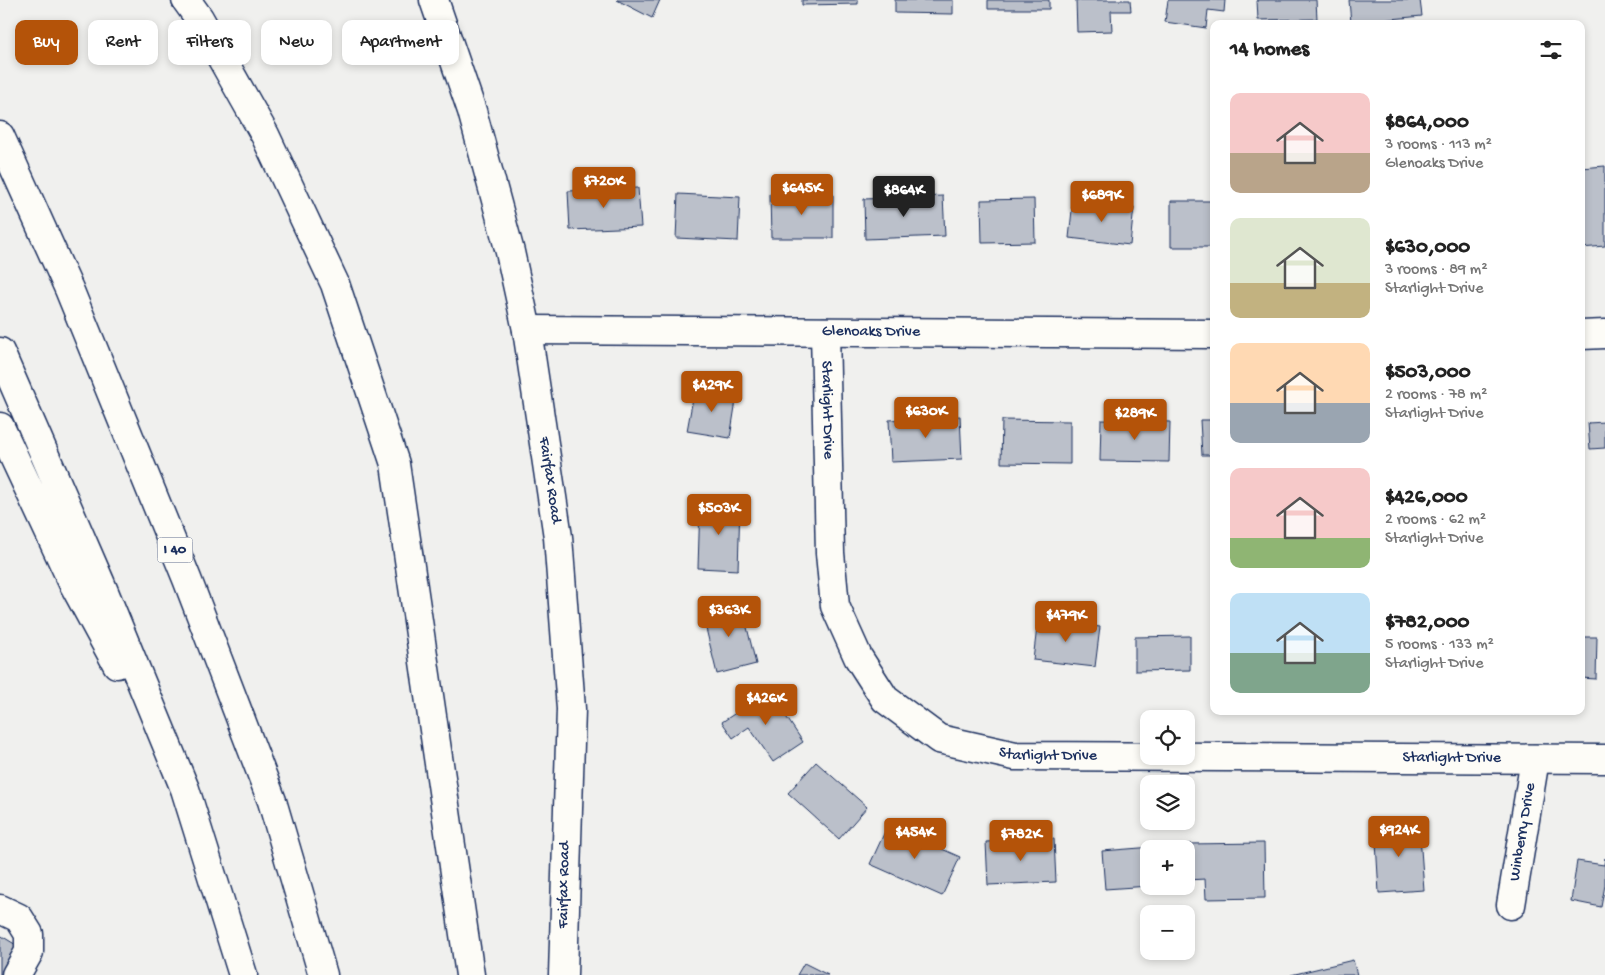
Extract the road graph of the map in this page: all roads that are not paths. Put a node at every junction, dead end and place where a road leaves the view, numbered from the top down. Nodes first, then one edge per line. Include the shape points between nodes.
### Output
1 (186, 0) edge
2 (434, 0) edge
3 (0, 136) edge
4 (527, 330) junction
5 (825, 332) junction
6 (1210, 334) edge
7 (1605, 334) edge
8 (1585, 335) edge
9 (0, 352) edge
10 (0, 427) edge
11 (1535, 758) junction
12 (1605, 759) edge
13 (184, 789) junction
14 (1511, 905) dead end
15 (0, 909) edge
16 (16, 975) edge
17 (243, 975) edge
18 (323, 975) edge
19 (470, 975) edge
20 (563, 975) edge

1 - 19 main road via 265,135 335,284 395,464
2 - 4 main road, Fairfax Road via 472,111 510,252
3 - 18 main road, I 40 via 68,289 198,606 272,800
4 - 5 main road, Glenoaks Drive
4 - 20 main road, Fairfax Road via 558,537 571,709
5 - 6 main road, Glenoaks Drive
5 - 11 main road, Starlight Drive via 830,553 835,606 858,657 885,699 940,739 1016,756
7 - 8 main road
9 - 13 main road via 100,582
10 - 13 main road via 72,581
11 - 12 main road, Starlight Drive
11 - 14 main road, Winberry Drive
13 - 17 main road
15 - 16 main road via 19,918 29,934 29,952

